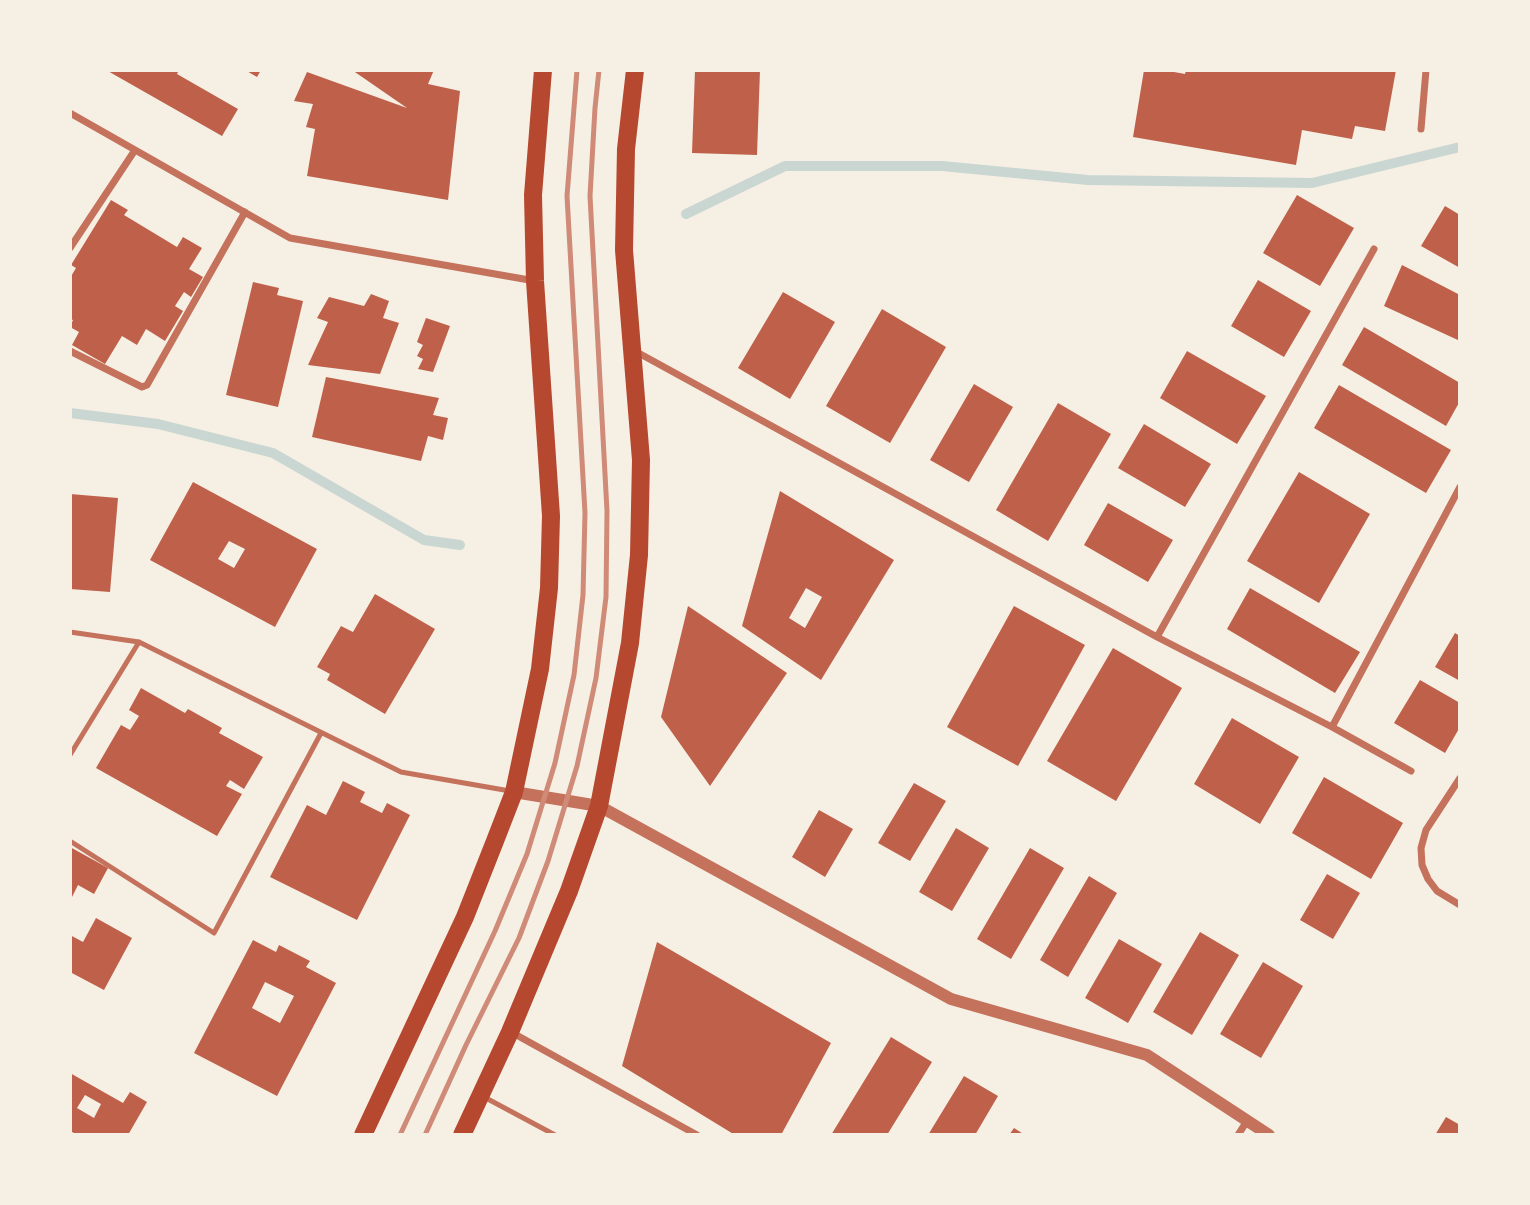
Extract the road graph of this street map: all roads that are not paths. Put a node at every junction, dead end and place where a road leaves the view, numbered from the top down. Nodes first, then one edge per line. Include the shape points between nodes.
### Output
1 (543, 70) edge
2 (635, 70) edge
3 (1426, 70) edge
4 (70, 113) edge
5 (1421, 129) dead end
6 (135, 150) junction
7 (245, 212) junction
8 (70, 248) edge
9 (1374, 249) dead end
10 (535, 281) junction
11 (632, 349) junction
12 (70, 351) edge
13 (1460, 487) edge
14 (70, 632) edge
15 (1157, 637) junction
16 (139, 642) junction
17 (1332, 727) junction
18 (321, 733) junction
19 (70, 755) edge
20 (1412, 771) dead end
21 (1460, 778) edge
22 (514, 792) junction
23 (599, 806) junction
24 (70, 841) edge
25 (1460, 905) edge
26 (510, 1032) junction
27 (481, 1096) junction
28 (1247, 1121) junction
29 (551, 1134) edge
30 (363, 1135) edge
31 (462, 1135) edge
32 (697, 1135) edge
33 (1238, 1135) edge
34 (1269, 1135) edge

1 - 10 main road via 533,195
2 - 11 main road via 626,149 624,250
3 - 5 street
4 - 6 street
6 - 7 street
6 - 8 street
7 - 10 street via 290,238
7 - 12 street via 147,385 142,387
9 - 15 street
10 - 22 main road via 551,516 549,588 540,669
11 - 15 street
11 - 23 main road via 641,460 639,555 630,643
13 - 17 street
14 - 16 lane
15 - 17 street
16 - 18 lane
16 - 19 lane
17 - 20 street
18 - 22 lane via 401,772
18 - 24 lane via 215,933
21 - 25 street via 1426,830 1421,848 1428,879 1437,891
22 - 23 street
22 - 30 main road via 465,917
23 - 26 main road
23 - 28 street via 951,999 1147,1055
26 - 27 main road
26 - 32 street
27 - 29 lane
27 - 31 main road
28 - 33 street
28 - 34 street

